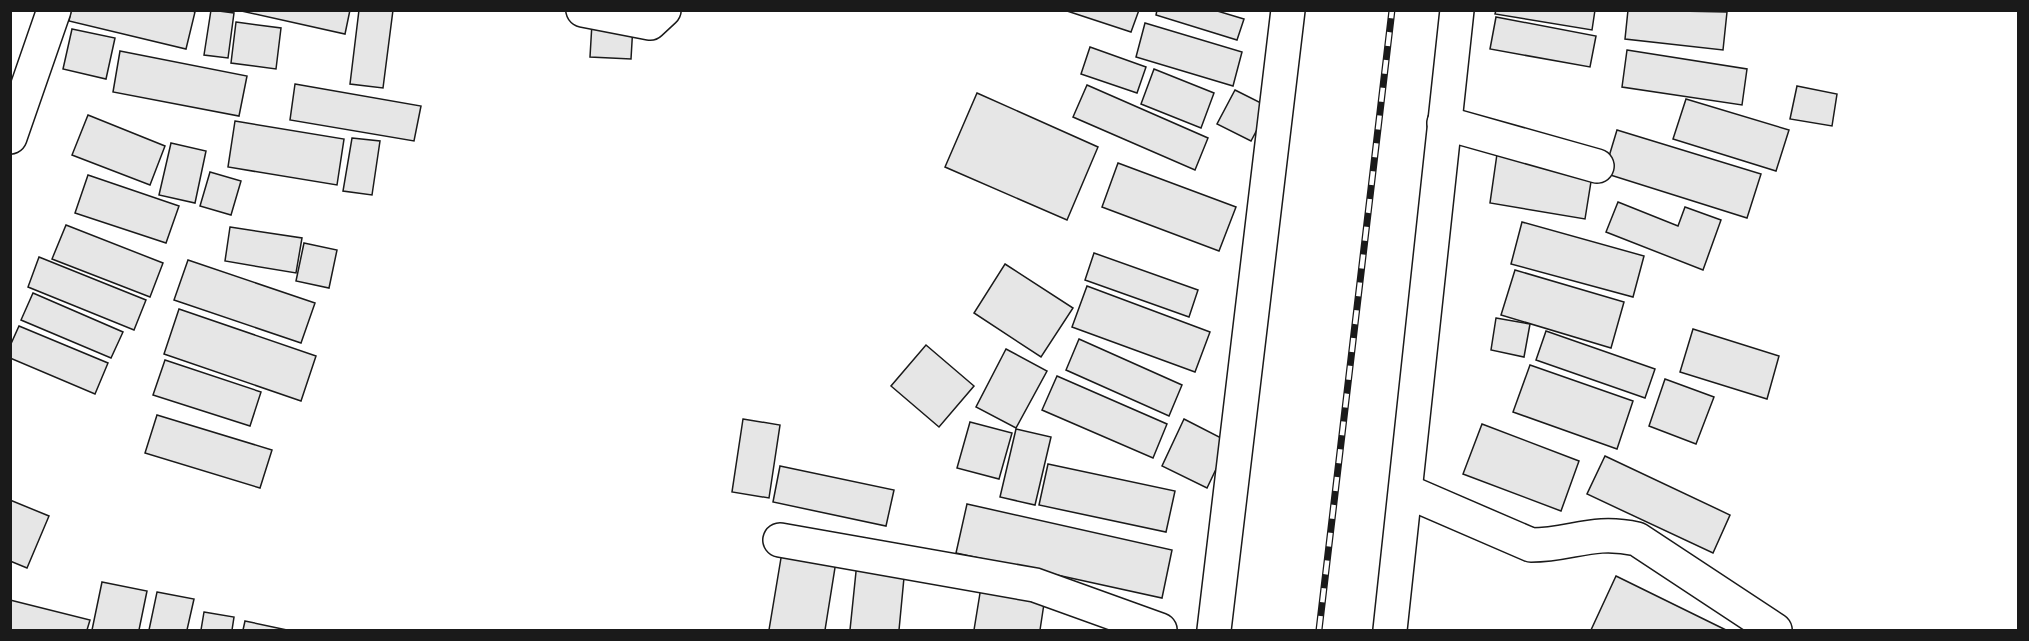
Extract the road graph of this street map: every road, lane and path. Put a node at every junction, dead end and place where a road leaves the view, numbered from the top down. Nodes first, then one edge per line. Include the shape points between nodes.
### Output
1 (54, 10) edge
2 (584, 10) edge
3 (664, 10) edge
4 (1288, 10) edge
5 (1457, 10) edge
6 (1444, 123) junction
7 (10, 137) edge
8 (1597, 166) dead end
9 (1406, 491) junction
10 (780, 540) dead end
11 (1160, 630) edge
12 (1214, 630) edge
13 (1390, 630) edge
14 (1775, 630) edge

1 - 7 street
2 - 3 street via 650,23
4 - 12 street
5 - 6 street
6 - 8 street
6 - 9 street
9 - 13 street
9 - 14 street via 1531,545 1594,535 1636,539
10 - 11 street via 1035,585

